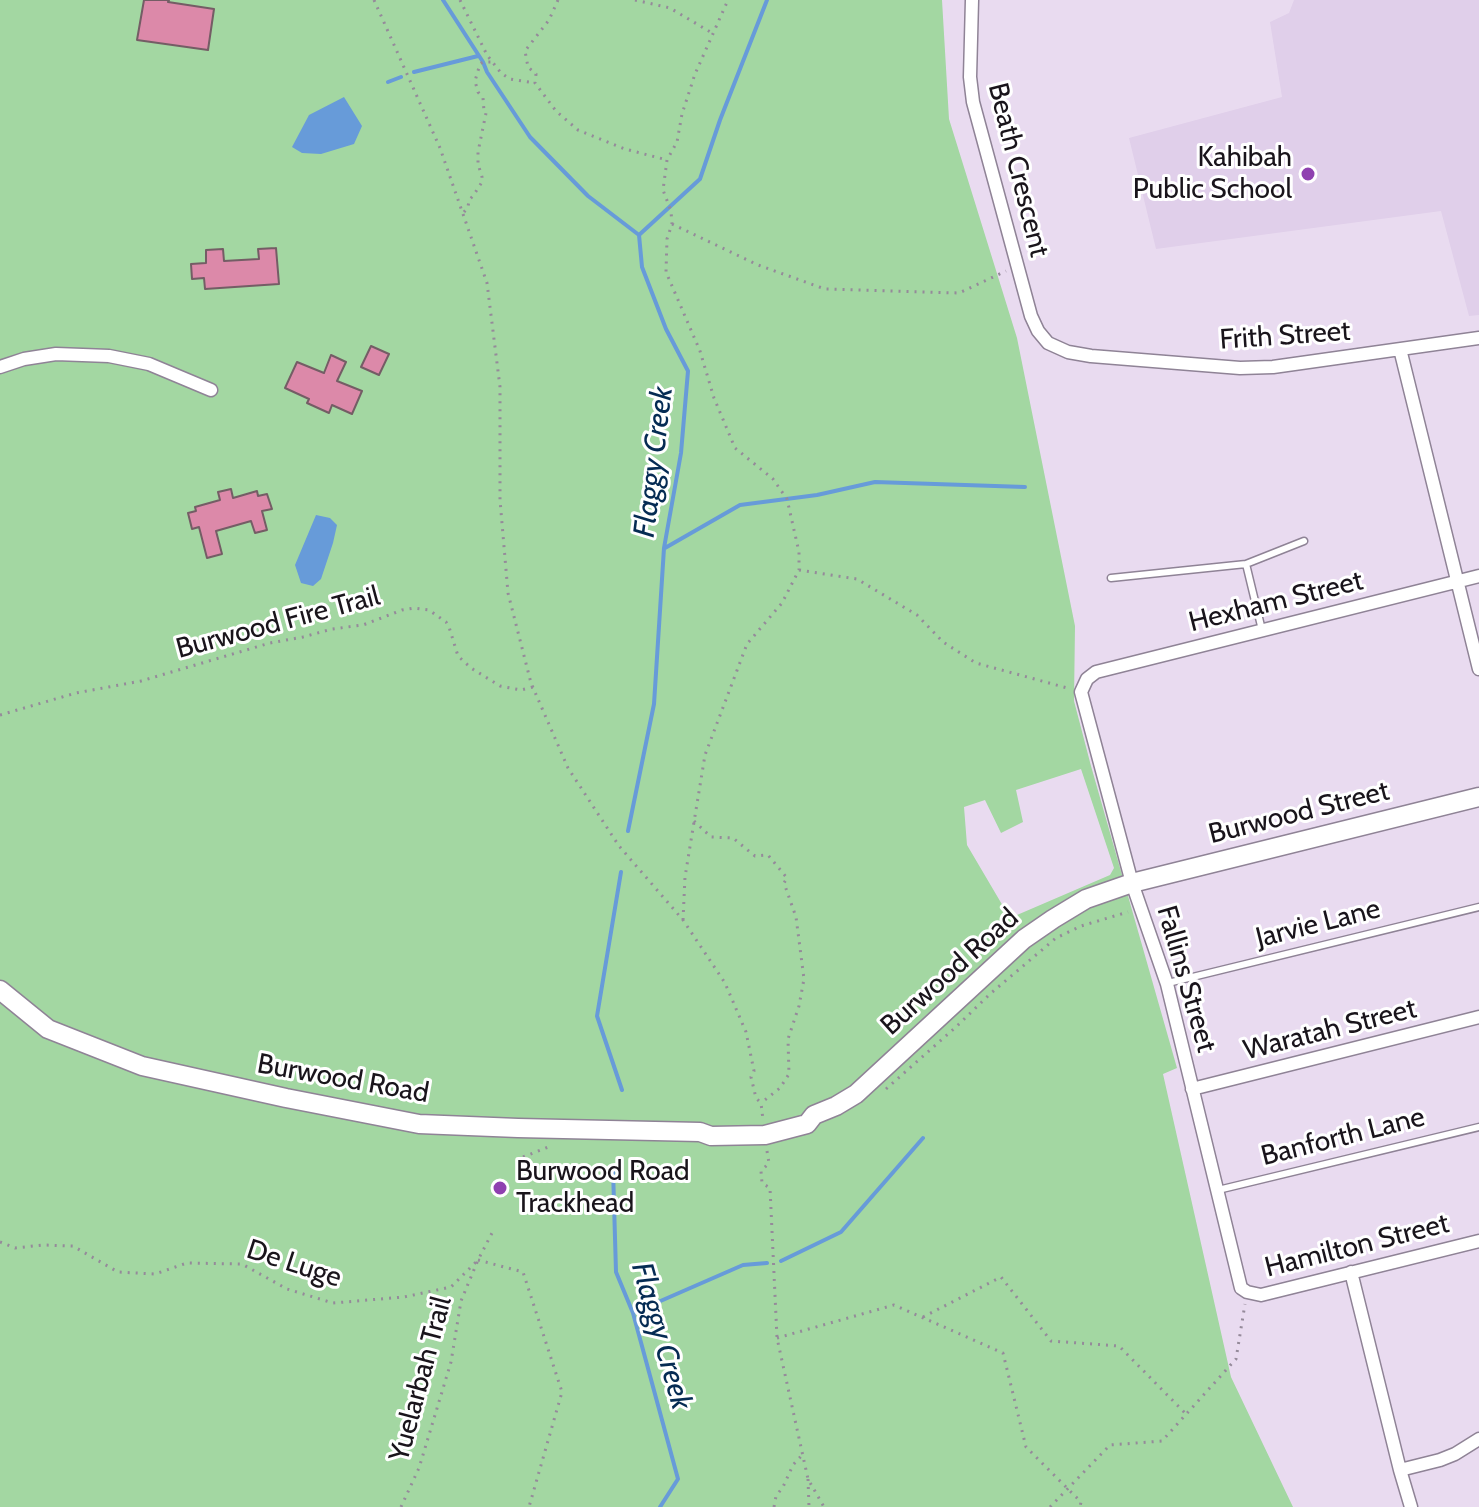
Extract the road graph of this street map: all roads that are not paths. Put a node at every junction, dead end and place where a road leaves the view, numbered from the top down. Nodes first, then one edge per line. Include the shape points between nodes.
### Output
1 (972, 0) edge
2 (1479, 338) edge
3 (1048, 343) joint
4 (1400, 349) junction
5 (0, 367) edge
6 (211, 390) dead end
7 (1304, 541) dead end
8 (1246, 564) junction
9 (1479, 576) edge
10 (1111, 578) dead end
11 (1457, 581) junction
12 (1262, 630) junction
13 (1479, 669) edge
14 (1081, 692) joint
15 (1479, 797) edge
16 (1132, 883) junction
17 (1479, 907) edge
18 (1167, 984) junction
19 (0, 990) edge
20 (1479, 1017) edge
21 (1192, 1089) junction
22 (1479, 1127) edge
23 (1217, 1190) junction
24 (1479, 1241) edge
25 (1351, 1272) junction
26 (1247, 1292) joint
27 (1479, 1439) edge
28 (1400, 1470) junction
29 (1411, 1507) edge

1 - 3 street, Beath Crescent via 973,102 1031,316
2 - 4 street, Frith Street
3 - 4 street, Frith Street via 1091,356 1240,368
4 - 11 street
5 - 6 street via 56,354 109,356 149,364
7 - 8 lane
8 - 10 lane
8 - 12 lane
9 - 11 street, Hexham Street
11 - 12 street, Hexham Street
11 - 13 street
12 - 14 street, Hexham Street via 1096,672
14 - 16 street, Fallins Street
15 - 16 main road, Burwood Street
16 - 18 street, Fallins Street
16 - 19 main road, Burwood Road via 1086,899 1024,939 856,1094 814,1115 807,1124 711,1136 419,1124 286,1098 142,1066 48,1029
17 - 18 lane, Jarvie Lane
18 - 21 street, Fallins Street
20 - 21 street, Waratah Street
21 - 23 street, Fallins Street
22 - 23 lane, Banforth Lane
23 - 26 street, Fallins Street via 1239,1282
24 - 25 street, Hamilton Street
25 - 26 street, Hamilton Street via 1261,1295
25 - 28 street
27 - 28 street via 1440,1460
28 - 29 street

